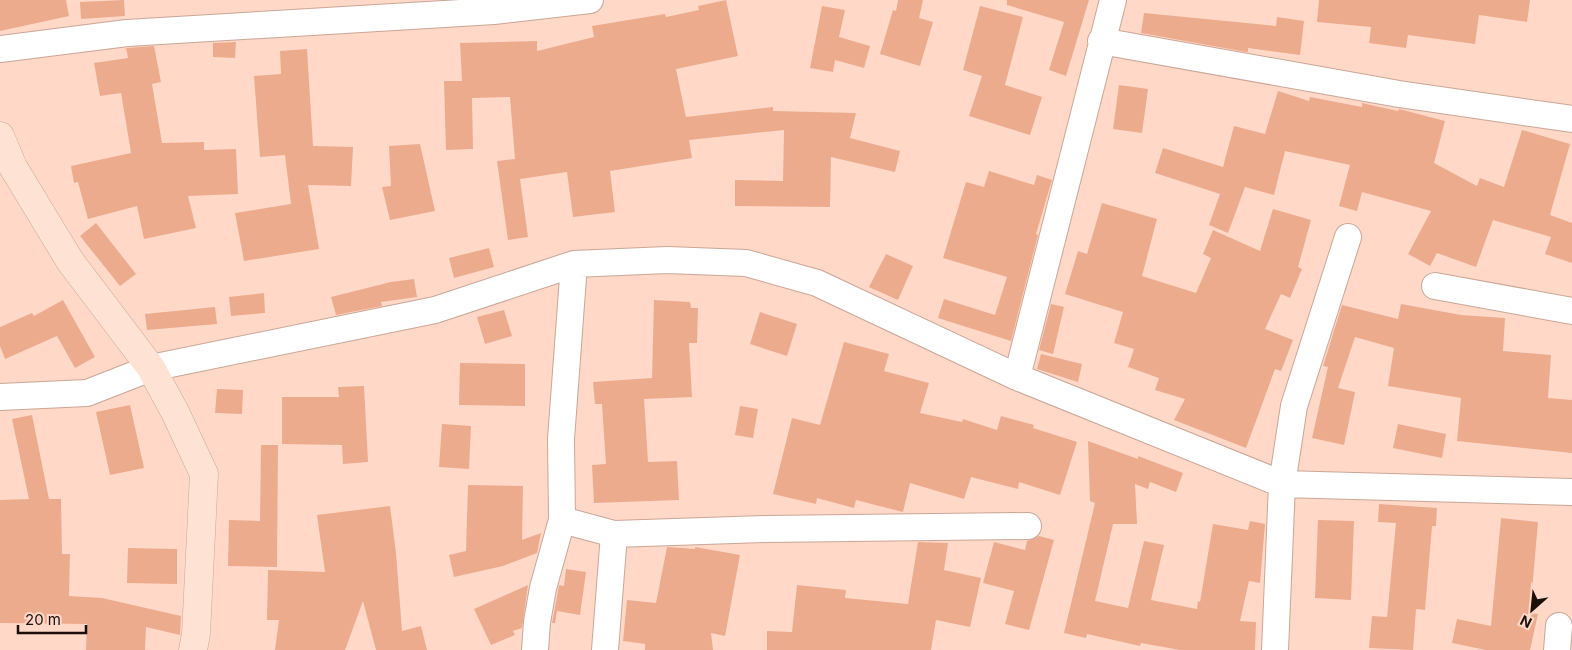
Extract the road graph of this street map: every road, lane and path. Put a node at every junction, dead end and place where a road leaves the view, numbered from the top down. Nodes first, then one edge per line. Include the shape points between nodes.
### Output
1 (590, 0) edge
2 (1113, 0) edge
3 (1101, 41) junction
4 (0, 49) edge
5 (1572, 119) edge
6 (0, 136) edge
7 (1348, 237) dead end
8 (574, 264) junction
9 (1434, 286) dead end
10 (1572, 311) edge
11 (151, 368) junction
12 (1017, 377) junction
13 (0, 397) edge
14 (1282, 484) junction
15 (1572, 492) edge
16 (562, 520) junction
17 (1028, 526) dead end
18 (614, 534) junction
19 (193, 650) edge
20 (535, 650) edge
21 (605, 650) edge
22 (1275, 650) edge

1 - 4 street via 494,11 127,33
2 - 3 street
3 - 5 street via 1399,94
3 - 12 street
6 - 11 street via 13,167 70,261
7 - 14 street via 1294,406
8 - 11 street via 435,310
8 - 12 street via 668,260 746,263 817,284
8 - 16 street via 561,439
9 - 10 street
11 - 13 street via 87,393
11 - 19 street via 204,474
12 - 14 street
14 - 15 street
14 - 22 street
16 - 18 street
16 - 20 street via 551,553
17 - 18 street
18 - 21 street

